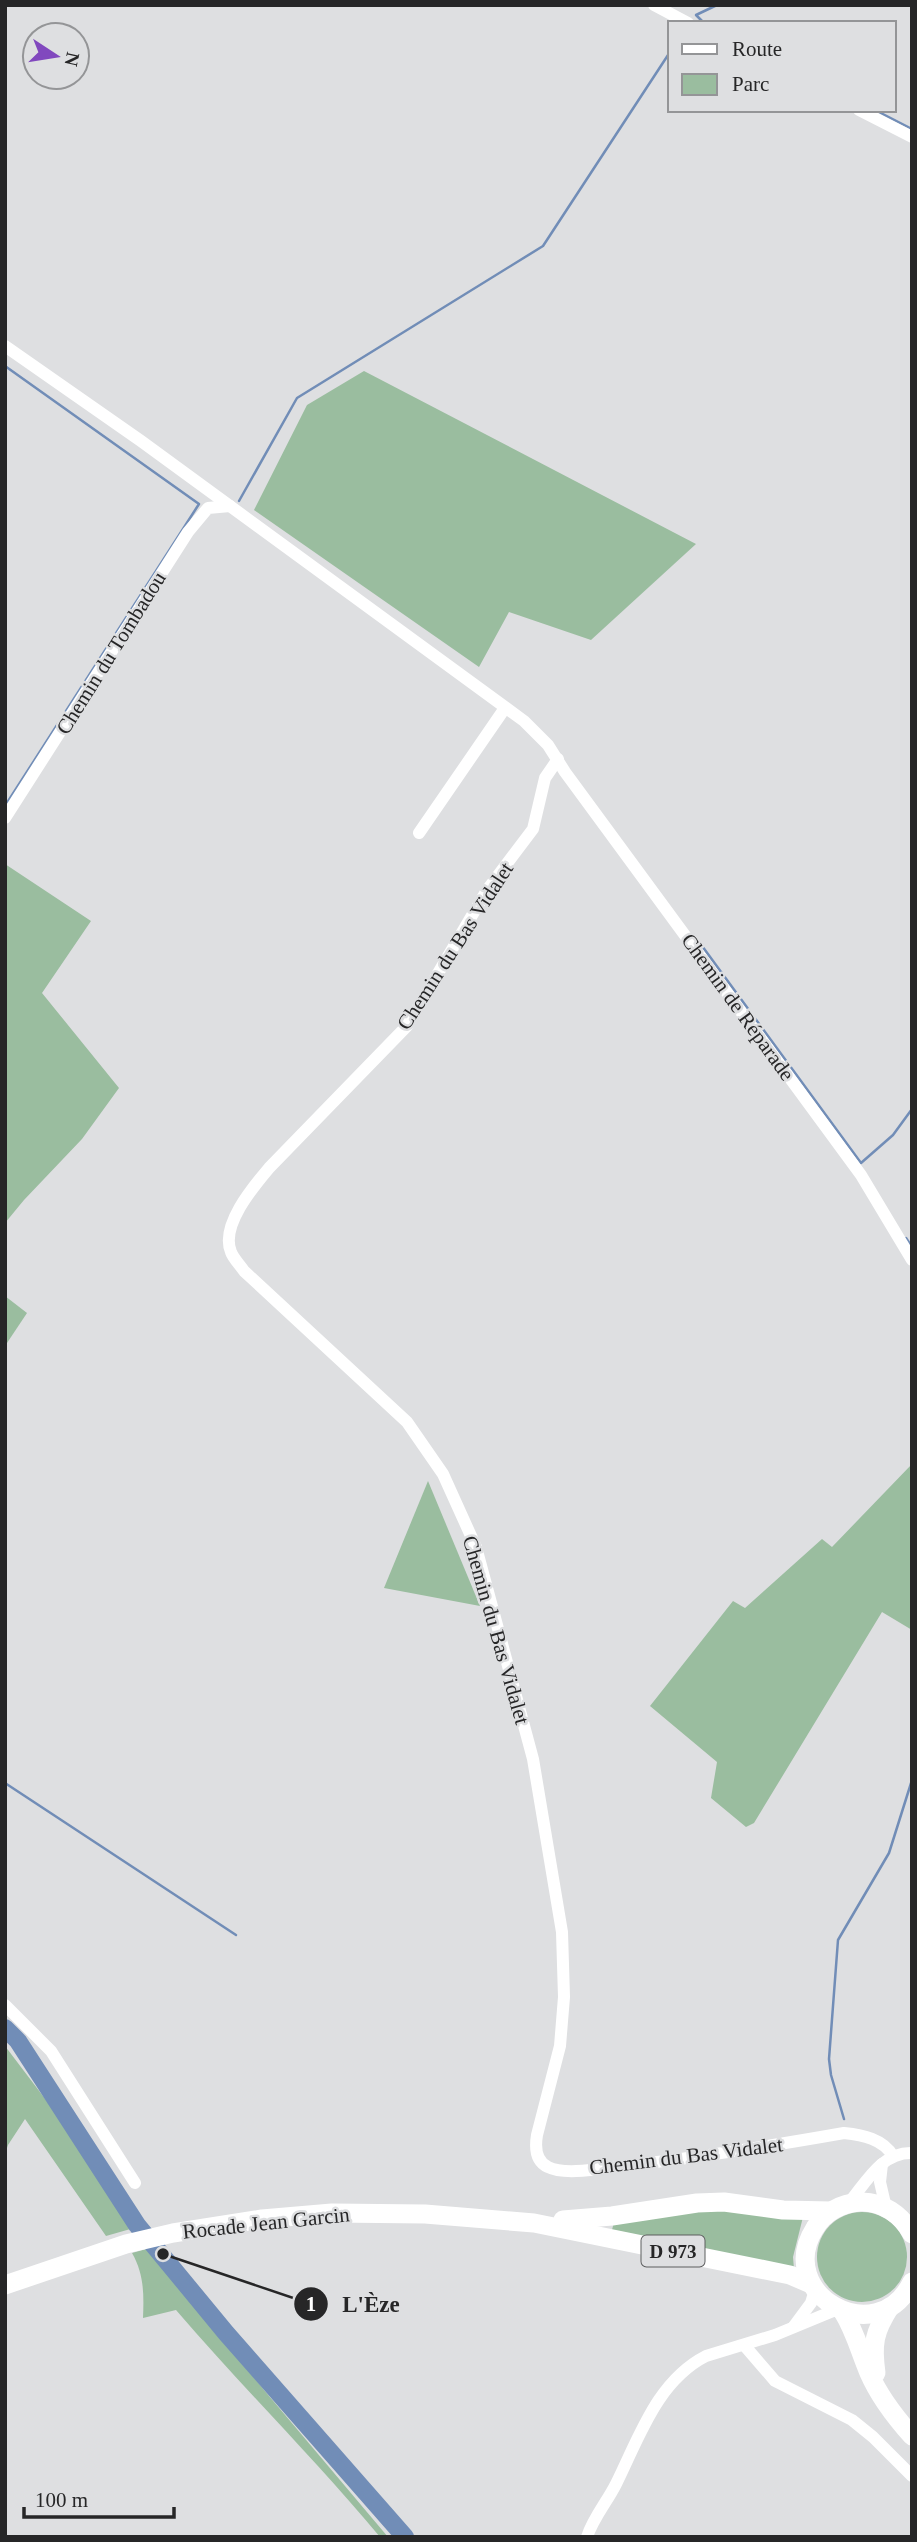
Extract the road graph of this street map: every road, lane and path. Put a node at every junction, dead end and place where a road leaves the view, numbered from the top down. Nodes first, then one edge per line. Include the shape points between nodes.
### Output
1 (654, 5) edge
2 (684, 21) edge
3 (863, 112) edge
4 (912, 137) edge
5 (5, 346) edge
6 (230, 506) junction
7 (505, 708) junction
8 (558, 759) junction
9 (5, 818) edge
10 (419, 834) dead end
11 (912, 1260) edge
12 (5, 2004) edge
13 (912, 2153) edge
14 (893, 2156) junction
15 (882, 2164) junction
16 (135, 2183) dead end
17 (840, 2207) junction
18 (899, 2215) edge
19 (534, 2222) junction
20 (912, 2234) edge
21 (912, 2283) edge
22 (5, 2285) edge
23 (813, 2287) junction
24 (900, 2301) edge
25 (840, 2311) junction
26 (793, 2327) junction
27 (744, 2345) junction
28 (878, 2388) junction
29 (912, 2436) edge
30 (912, 2476) edge
31 (587, 2537) edge

1 - 2 street
3 - 4 street
5 - 6 street, Chemin de Réparade
6 - 7 street, Chemin de Réparade
6 - 9 street, Chemin du Tombadou via 208,508 188,532
7 - 8 street, Chemin de Réparade
7 - 10 street
8 - 11 street, Chemin de Réparade via 861,1175
8 - 14 street, Chemin du Bas Vidalet via 545,778 533,829 487,890 407,1026 251,1190 228,1231 231,1252 244,1271 407,1422 443,1474 476,1547 533,1759 562,1932 562,2027 535,2147 540,2160 558,2170 602,2168 714,2156 844,2133 876,2140
12 - 16 street via 51,2052
13 - 14 street
14 - 15 street
15 - 17 street
15 - 18 street via 880,2182
17 - 18 main road, Rocade Jean Garcin via 861,2202
17 - 19 main road, Rocade Jean Garcin / D 973 via 783,2210 697,2203
17 - 23 main road via 819,2221 810,2235 806,2268
18 - 20 main road
19 - 22 main road, Rocade Jean Garcin / D 973 via 379,2213 262,2219 126,2244
19 - 23 main road, Rocade Jean Garcin / D 973 via 790,2275
21 - 24 main road
23 - 25 main road
23 - 26 street via 811,2303
24 - 25 main road via 867,2314
24 - 28 main road via 875,2334
25 - 26 street
25 - 28 main road via 853,2328
26 - 27 street
27 - 30 street via 775,2381 852,2420
27 - 31 street via 695,2361 668,2385
28 - 29 main road

